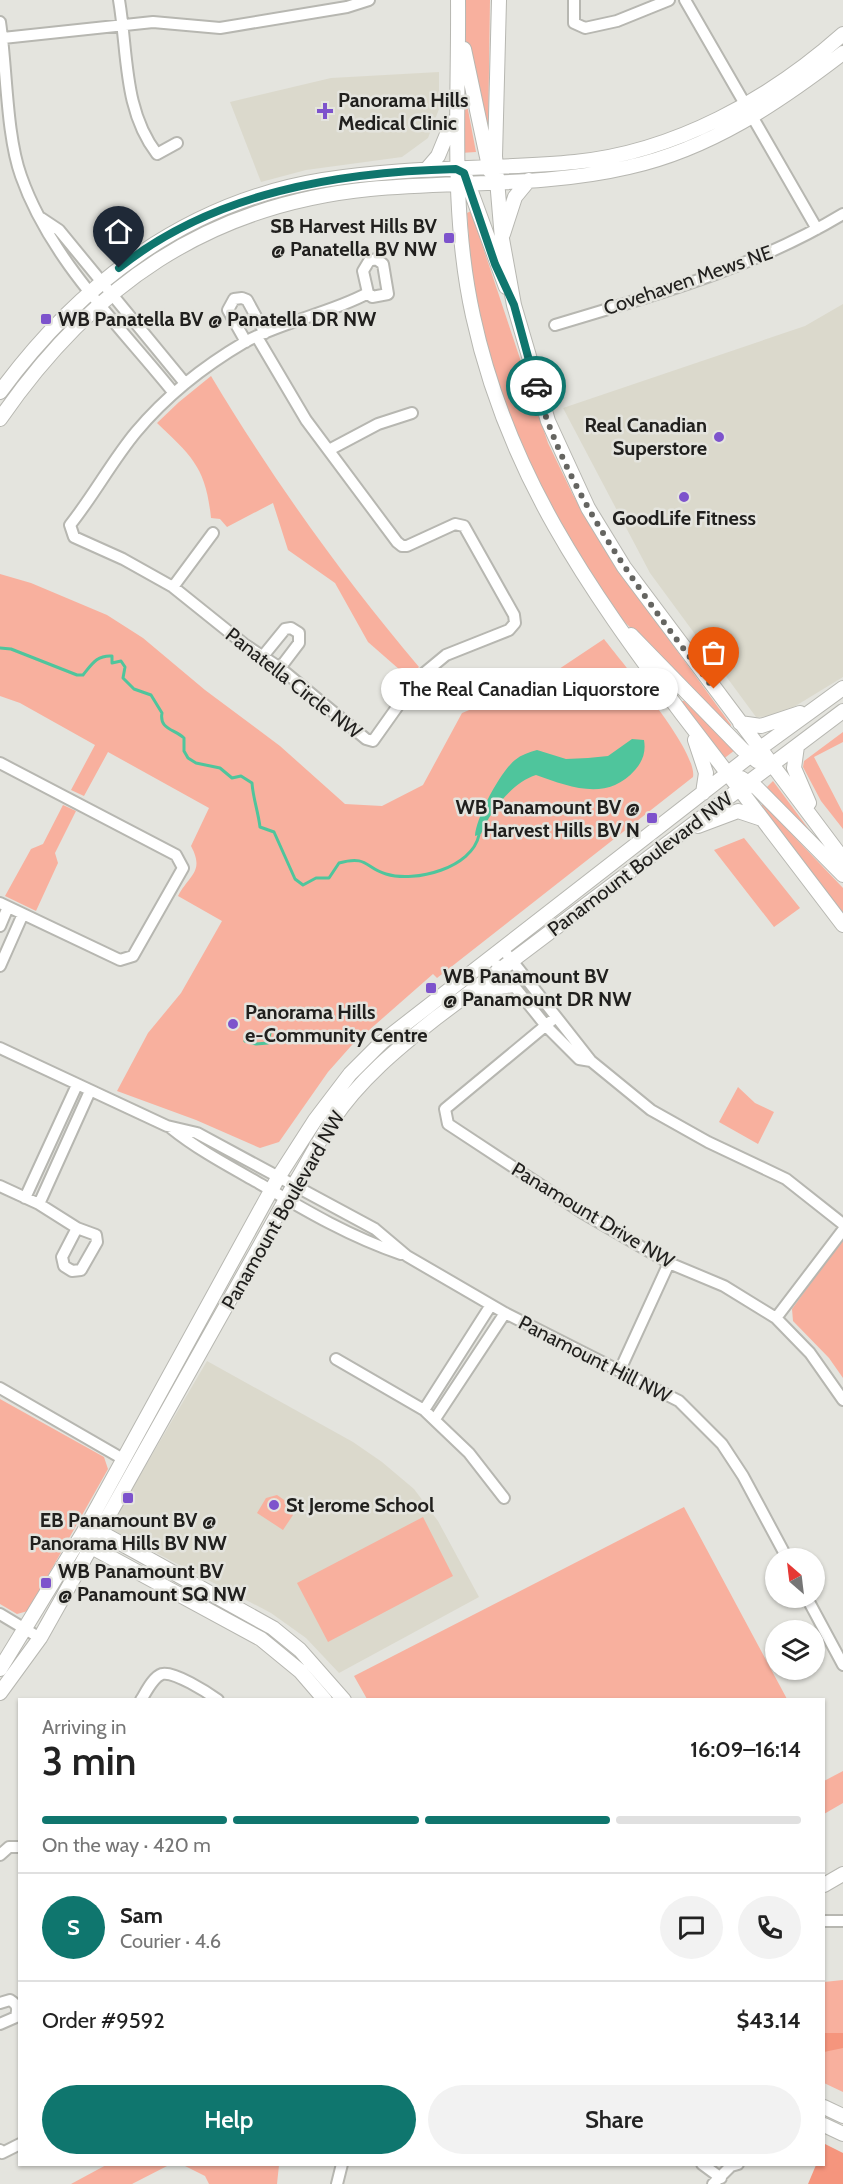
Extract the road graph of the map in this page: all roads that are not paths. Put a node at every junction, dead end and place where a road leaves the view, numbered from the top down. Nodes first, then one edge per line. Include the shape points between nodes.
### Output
1 (119, 0) edge
2 (369, 0) edge
3 (499, 0) edge
4 (574, 0) edge
5 (669, 0) edge
6 (685, 0) edge
7 (316, 5) edge
8 (458, 7) edge
9 (0, 22) edge
10 (123, 26) junction
11 (843, 34) edge
12 (3, 38) junction
13 (843, 53) edge
14 (457, 99) junction
15 (746, 104) junction
16 (754, 118) junction
17 (177, 142) dead end
18 (492, 166) junction
19 (456, 169) junction
20 (426, 170) junction
21 (529, 180) junction
22 (497, 183) junction
23 (463, 185) junction
24 (843, 214) edge
25 (41, 218) junction
26 (818, 229) junction
27 (502, 239) junction
28 (103, 280) junction
29 (90, 291) junction
30 (368, 292) dead end
31 (113, 293) junction
32 (100, 303) junction
33 (514, 305) junction
34 (555, 325) dead end
35 (261, 335) junction
36 (246, 342) junction
37 (184, 382) junction
38 (0, 392) edge
39 (174, 392) junction
40 (412, 413) dead end
41 (0, 419) edge
42 (329, 450) junction
43 (213, 533) dead end
44 (173, 587) junction
45 (604, 607) junction
46 (263, 656) junction
47 (279, 668) junction
48 (843, 688) edge
49 (819, 706) junction
50 (843, 711) edge
51 (682, 714) junction
52 (740, 723) junction
53 (797, 746) junction
54 (755, 753) junction
55 (0, 763) edge
56 (771, 765) junction
57 (728, 774) junction
58 (743, 785) junction
59 (703, 793) junction
60 (763, 820) junction
61 (680, 834) junction
62 (840, 855) edge
63 (843, 875) edge
64 (4, 905) edge
65 (22, 914) junction
66 (843, 925) edge
67 (0, 926) edge
68 (502, 948) junction
69 (490, 957) junction
70 (512, 960) junction
71 (0, 966) edge
72 (500, 969) junction
73 (513, 985) junction
74 (467, 994) junction
75 (556, 1017) junction
76 (547, 1027) junction
77 (0, 1048) edge
78 (591, 1061) junction
79 (77, 1085) junction
80 (90, 1091) junction
81 (167, 1126) junction
82 (279, 1176) junction
83 (294, 1185) junction
84 (0, 1186) edge
85 (272, 1191) junction
86 (286, 1199) junction
87 (32, 1201) junction
88 (843, 1224) edge
89 (77, 1228) dead end
90 (843, 1230) edge
91 (407, 1256) junction
92 (669, 1263) junction
93 (491, 1305) junction
94 (505, 1313) junction
95 (776, 1318) junction
96 (336, 1359) dead end
97 (175, 1366) junction
98 (620, 1370) junction
99 (190, 1374) junction
100 (0, 1388) edge
101 (843, 1400) edge
102 (424, 1410) junction
103 (435, 1419) junction
104 (123, 1459) junction
105 (137, 1467) junction
106 (504, 1498) dead end
107 (87, 1525) junction
108 (101, 1531) junction
109 (79, 1539) junction
110 (92, 1547) junction
111 (781, 1548) edge
112 (812, 1608) edge
113 (0, 1614) edge
114 (26, 1629) junction
115 (40, 1638) junction
116 (843, 1665) edge
117 (0, 1669) edge
118 (0, 1693) edge
119 (142, 1698) edge
120 (214, 1698) edge
121 (323, 1698) edge
122 (342, 1698) edge
123 (18, 1847) edge
124 (0, 1855) edge
125 (843, 1874) edge
126 (825, 1884) edge
127 (825, 1921) edge
128 (843, 1921) edge
129 (0, 2003) edge
130 (0, 2024) edge
131 (825, 2107) edge
132 (843, 2116) edge
133 (825, 2125) edge
134 (843, 2134) edge
135 (18, 2145) edge
136 (1, 2152) edge
137 (342, 2166) edge
138 (704, 2166) edge
139 (732, 2166) edge
140 (717, 2181) edge
141 (337, 2184) edge

1 - 10 street
2 - 7 street via 347,7
3 - 18 street
4 - 5 street via 574,23 585,28 617,21
6 - 15 street
7 - 10 street via 220,28 153,22
8 - 14 street
8 - 18 street
9 - 12 street
10 - 12 street
10 - 17 street via 132,108 144,138 157,154
11 - 15 street via 788,78
12 - 25 street via 15,150 21,176
13 - 16 street
14 - 19 street
14 - 20 street via 448,137
15 - 16 street
15 - 18 street via 669,139 622,154 578,162
16 - 21 street via 676,153 630,167
16 - 26 street
18 - 19 street
18 - 22 street
19 - 20 street
19 - 23 street via 464,173
20 - 28 street via 323,180 241,202 189,224
21 - 22 street
21 - 27 street via 515,197
22 - 23 street
22 - 27 street
23 - 31 street via 371,189 280,205 197,237
23 - 33 street
23 - 45 street via 473,316 501,412 551,521
24 - 26 street, Covehaven Mews NE
25 - 28 street via 59,230
25 - 29 street via 48,236
26 - 34 street, Covehaven Mews NE via 691,284
27 - 33 street
28 - 29 street
28 - 31 street
29 - 32 street
29 - 38 street via 50,330
30 - 35 street
31 - 32 street
31 - 37 street
32 - 39 street
32 - 41 street via 39,365
33 - 52 street via 537,392 588,508 636,585
35 - 36 street, Panatella Circle NW
35 - 36 street via 247,300 234,299 228,310
35 - 42 street, Panatella Circle NW via 306,420
36 - 37 street, Panatella Circle NW
37 - 39 street, Panatella Circle NW
39 - 44 street, Panatella Circle NW via 136,432 70,525 74,537
40 - 42 street via 378,424
42 - 47 street, Panatella Circle NW via 402,546 455,524 464,526 515,623 509,630 446,655 417,679 373,741
43 - 44 street
44 - 46 street, Panatella Circle NW
45 - 51 street
45 - 54 street
46 - 47 street, Panatella Circle NW
46 - 47 street via 285,629 295,629 299,643
48 - 49 street
49 - 52 street via 772,724
49 - 54 street, Panamount Boulevard NW
50 - 53 street, Panamount Boulevard NW
51 - 57 street
51 - 59 street via 705,766
52 - 54 street
53 - 56 street, Panamount Boulevard NW
53 - 62 street via 796,779
54 - 56 street
54 - 57 street, Panamount Boulevard NW
55 - 65 street via 177,855 183,868 133,956 127,958 120,960
56 - 58 street, Panamount Boulevard NW
56 - 62 street
57 - 58 street
57 - 59 street, Panamount Boulevard NW
58 - 60 street
58 - 61 street, Panamount Boulevard NW
58 - 63 street via 757,788
59 - 68 street, Panamount Boulevard NW
60 - 61 street via 738,811
60 - 66 street
61 - 70 street, Panamount Boulevard NW
64 - 65 street
64 - 67 street
65 - 71 street
68 - 69 street, Panamount Boulevard NW
68 - 70 street
69 - 72 street
69 - 82 street, Panamount Boulevard NW via 418,1011 350,1074
70 - 72 street, Panamount Boulevard NW
70 - 75 street
72 - 73 street
72 - 74 street, Panamount Boulevard NW
73 - 74 street
73 - 76 street
74 - 83 street, Panamount Boulevard NW via 393,1053 359,1087 332,1120
75 - 76 street, Panamount Drive NW
75 - 78 street
76 - 78 street via 579,1059
76 - 92 street, Panamount Drive NW via 445,1109 448,1124 583,1213
77 - 79 street, Panamount Hill NW
78 - 88 street via 651,1110 786,1179
79 - 80 street, Panamount Hill NW
79 - 87 street
80 - 81 street, Panamount Hill NW
80 - 87 street
81 - 82 street, Panamount Hill NW via 197,1133
81 - 85 street, Panamount Hill NW
82 - 83 street, Panamount Hill NW
82 - 85 street, Panamount Boulevard NW
83 - 86 street, Panamount Boulevard NW
83 - 91 street, Panamount Hill NW via 375,1229
84 - 87 street
85 - 86 street, Panamount Hill NW
85 - 97 street, Panamount Boulevard NW
86 - 91 street, Panamount Hill NW via 364,1242
86 - 99 street, Panamount Boulevard NW
87 - 89 street
90 - 95 street
91 - 93 street, Panamount Hill NW
92 - 95 street, Panamount Drive NW via 724,1286
92 - 98 street
93 - 94 street, Panamount Hill NW
93 - 102 street
94 - 98 street, Panamount Hill NW
94 - 103 street
95 - 101 street, Panamount Drive NW via 810,1353
96 - 102 street
97 - 99 street
97 - 104 street, Panamount Boulevard NW
98 - 111 street, Panamount Hill NW via 679,1401 722,1444
99 - 105 street, Panamount Boulevard NW
100 - 104 street
102 - 103 street
103 - 106 street via 470,1453
104 - 105 street
104 - 107 street, Panamount Boulevard NW
105 - 108 street, Panamount Boulevard NW
107 - 108 street
107 - 109 street, Panamount Boulevard NW
108 - 110 street, Panamount Boulevard NW
108 - 122 street via 273,1628 300,1650
109 - 110 street
109 - 114 street, Panamount Boulevard NW
110 - 115 street, Panamount Boulevard NW
110 - 121 street via 261,1639 300,1671
112 - 116 street
113 - 114 street
114 - 115 street
114 - 117 street, Panamount Boulevard NW
115 - 118 street, Panamount Boulevard NW
119 - 120 street via 155,1678 163,1674 173,1675
123 - 124 street via 9,1847
125 - 126 street
127 - 128 street
129 - 130 street via 10,2000 18,2010 15,2017
131 - 132 street
133 - 134 street
135 - 136 street
137 - 141 street
138 - 140 street
139 - 140 street

